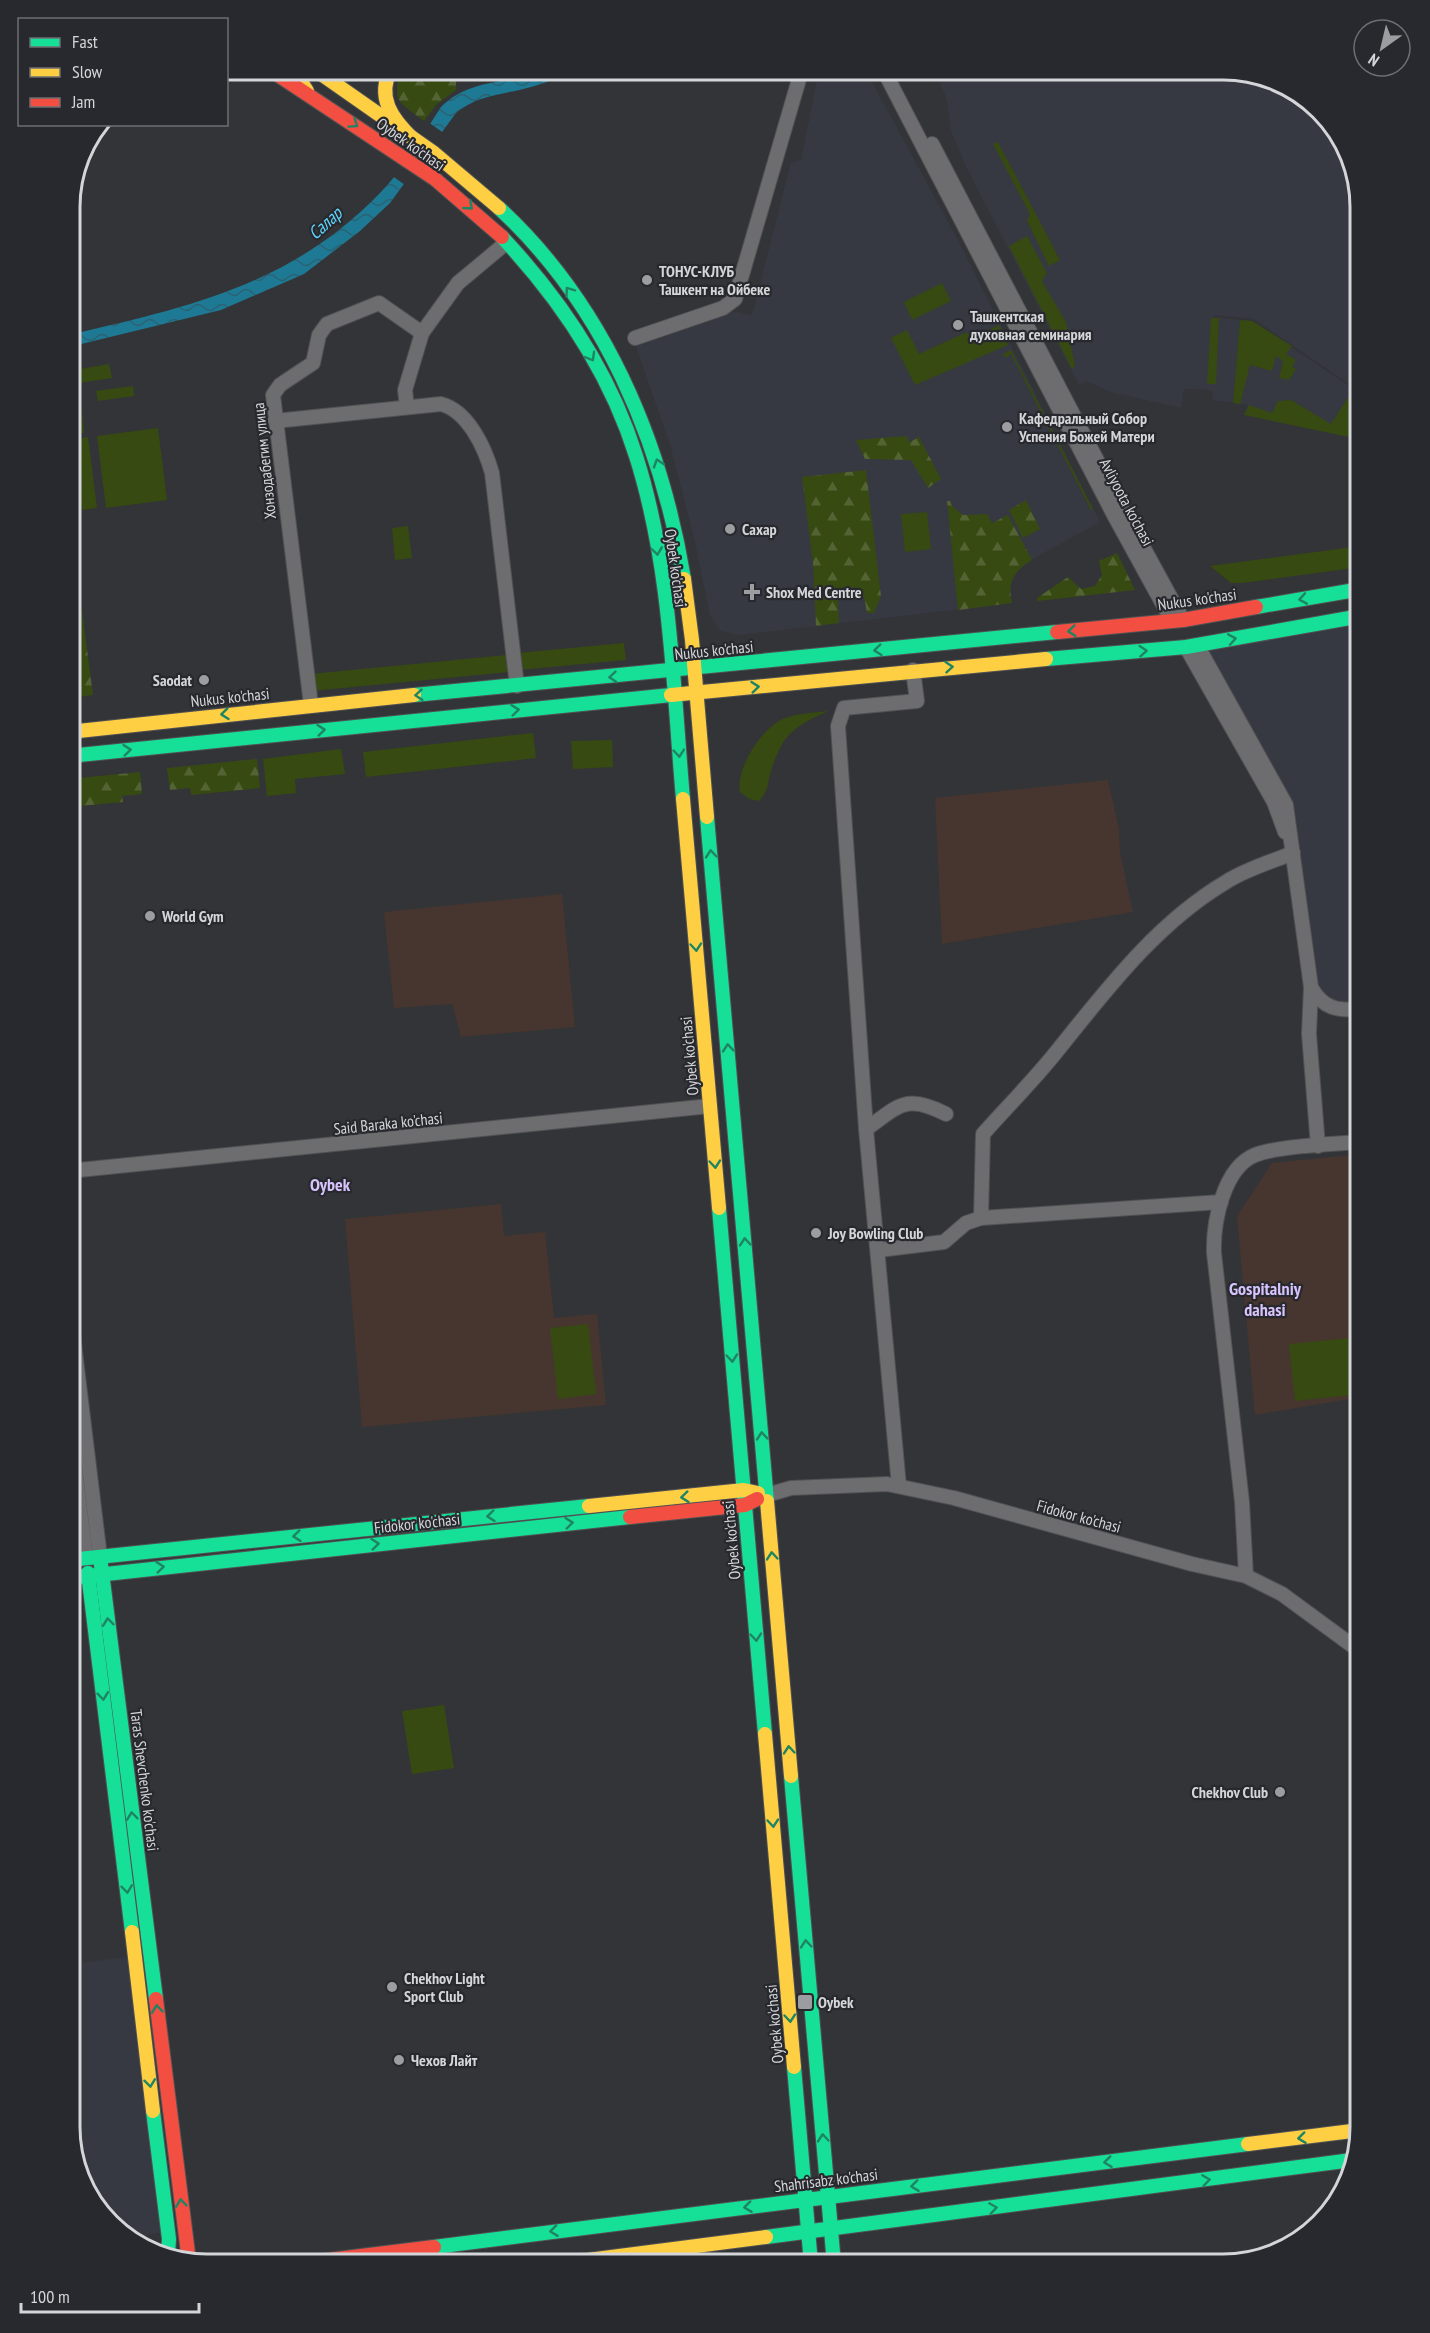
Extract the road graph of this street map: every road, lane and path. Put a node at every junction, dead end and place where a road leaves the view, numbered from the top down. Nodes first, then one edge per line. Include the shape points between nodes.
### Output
1 (287, 80) edge
2 (300, 80) edge
3 (330, 80) edge
4 (386, 80) edge
5 (799, 80) edge
6 (890, 80) edge
7 (898, 80) edge
8 (307, 92) junction
9 (413, 139) junction
10 (925, 140) junction
11 (506, 243) junction
12 (422, 333) junction
13 (635, 338) dead end
14 (407, 407) junction
15 (275, 421) junction
16 (1350, 590) edge
17 (1350, 618) edge
18 (1178, 620) junction
19 (1192, 646) junction
20 (695, 669) junction
21 (913, 670) junction
22 (672, 671) junction
23 (517, 686) junction
24 (697, 692) junction
25 (674, 694) junction
26 (311, 705) junction
27 (80, 731) edge
28 (80, 755) edge
29 (1293, 854) junction
30 (1311, 987) junction
31 (1340, 1010) junction
32 (1350, 1010) edge
33 (1310, 1028) junction
34 (710, 1106) junction
35 (946, 1114) dead end
36 (866, 1129) junction
37 (1350, 1143) edge
38 (1318, 1146) junction
39 (80, 1170) edge
40 (1221, 1202) junction
41 (981, 1218) junction
42 (879, 1250) junction
43 (80, 1419) edge
44 (80, 1483) edge
45 (899, 1486) junction
46 (744, 1490) junction
47 (767, 1495) junction
48 (745, 1505) junction
49 (93, 1557) junction
50 (80, 1559) edge
51 (95, 1574) junction
52 (80, 1576) edge
53 (1246, 1576) junction
54 (1350, 1644) edge
55 (1350, 2131) edge
56 (1345, 2161) edge
57 (828, 2197) junction
58 (806, 2199) junction
59 (831, 2230) junction
60 (809, 2232) junction
61 (169, 2248) edge
62 (188, 2252) edge
63 (381, 2253) edge
64 (640, 2253) edge
65 (810, 2254) edge
66 (833, 2254) edge

1 - 8 main road, Oybek ko'chasi
2 - 8 main road
3 - 9 main road, Oybek ko'chasi
4 - 9 main road via 386,104
5 - 13 street via 735,299 723,308
6 - 10 street, Avliyoota ko'chasi
7 - 10 street, Avliyoota ko'chasi
8 -> 11 main road, Oybek ko'chasi via 422,171 472,209
20 -> 9 main road, Oybek ko'chasi via 668,497 654,452 624,382 586,316 542,256 485,194
10 - 18 street, Avliyoota ko'chasi
11 - 12 street via 458,283
11 -> 22 main road, Oybek ko'chasi via 572,326 598,368 629,434 653,523
12 - 14 street via 405,390
12 - 15 street, Хонзодабегим улица via 379,303 327,324 319,335 313,363 274,392
14 - 15 street
14 - 23 street via 441,404 453,408 473,431 489,460
15 - 26 street, Хонзодабегим улица
16 -> 18 main road, Nukus ko'chasi
19 -> 17 main road
18 - 19 main road, Avliyoota ko'chasi
18 -> 20 main road, Nukus ko'chasi
21 -> 19 main road
19 - 29 street, Avliyoota ko'chasi via 1274,802
20 - 22 main road, Nukus ko'chasi
20 - 24 main road, Oybek ko'chasi
24 -> 21 main road
21 - 36 street via 917,701 844,708 838,726
22 -> 23 main road, Nukus ko'chasi
22 - 25 main road, Oybek ko'chasi
23 -> 26 main road, Nukus ko'chasi
24 - 25 main road
47 -> 24 main road, Oybek ko'chasi
28 -> 25 main road
25 -> 34 main road, Oybek ko'chasi
26 -> 27 main road, Nukus ko'chasi
29 - 30 street, Avliyoota ko'chasi
29 - 41 street via 1228,880 1196,901 1109,986 983,1134
30 - 31 street via 1323,1003
30 - 33 street, Avliyoota ko'chasi
31 - 32 street
31 - 33 street via 1322,1014
33 - 38 street, Avliyoota ko'chasi
34 - 39 street, Said Baraka ko'chasi
34 -> 46 main road, Oybek ko'chasi
35 - 36 street via 928,1104 897,1106
36 - 42 street
37 - 38 street
38 - 40 street via 1255,1155 1235,1172
40 - 41 street
40 - 53 street via 1214,1253 1242,1502
41 - 42 street via 966,1223 944,1242
42 - 45 street
43 - 49 street, Taras Shevchenko ko'chasi
44 - 49 street, Taras Shevchenko ko'chasi
45 - 47 street, Fidokor ko'chasi via 791,1488
45 - 53 street, Fidokor ko'chasi
46 - 47 main road, Fidokor ko'chasi
46 - 48 main road, Oybek ko'chasi
46 -> 49 main road, Fidokor ko'chasi
47 - 48 main road, Fidokor ko'chasi
57 -> 47 main road, Oybek ko'chasi
51 -> 48 main road, Fidokor ko'chasi
48 -> 58 main road, Oybek ko'chasi
49 - 50 main road, Fidokor ko'chasi
49 - 51 main road, Taras Shevchenko ko'chasi
51 - 52 main road, Fidokor ko'chasi
51 -> 61 main road, Taras Shevchenko ko'chasi
62 -> 51 main road, Taras Shevchenko ko'chasi
53 - 54 street, Fidokor ko'chasi via 1282,1594
55 -> 57 main road, Shahrisabz ko'chasi
59 -> 56 main road
57 - 58 main road, Shahrisabz ko'chasi
57 - 59 main road, Oybek ko'chasi
58 - 60 main road, Oybek ko'chasi
58 -> 63 main road, Shahrisabz ko'chasi
59 - 60 main road
59 - 66 main road, Oybek ko'chasi
60 - 64 main road
60 - 65 main road, Oybek ko'chasi

